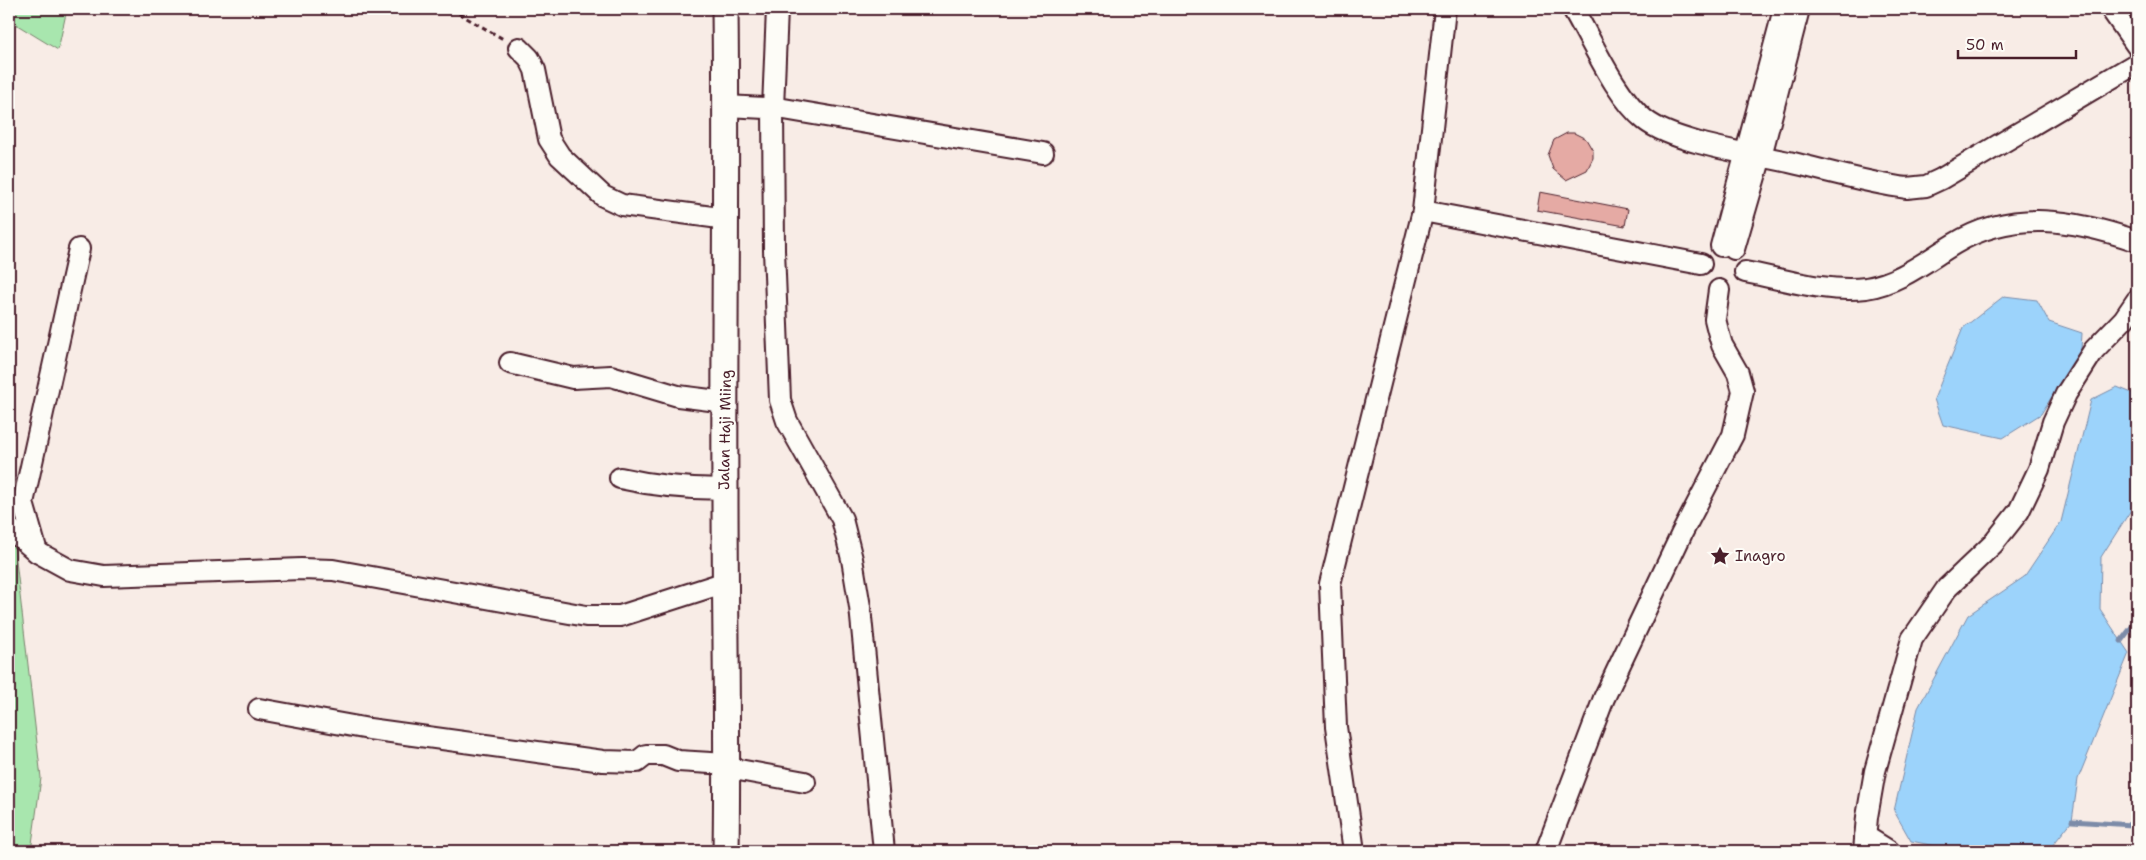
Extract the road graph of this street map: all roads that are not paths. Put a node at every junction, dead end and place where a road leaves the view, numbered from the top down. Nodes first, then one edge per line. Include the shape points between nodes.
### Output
1 (724, 9) edge
2 (777, 9) edge
3 (1445, 9) edge
4 (1573, 9) edge
5 (1784, 9) edge
6 (1799, 9) edge
7 (2112, 9) edge
8 (2137, 46) edge
9 (519, 48) road end
10 (2137, 62) edge
11 (726, 106) junction
12 (773, 108) junction
13 (1043, 153) dead end
14 (1753, 155) junction
15 (1423, 211) junction
16 (727, 219) junction
17 (2137, 241) edge
18 (1727, 247) junction
19 (79, 249) dead end
20 (1701, 264) junction
21 (1745, 272) junction
22 (1719, 290) junction
23 (2137, 300) edge
24 (510, 363) dead end
25 (726, 402) junction
26 (620, 478) dead end
27 (725, 490) junction
28 (9, 528) edge
29 (37, 552) junction
30 (726, 582) junction
31 (259, 709) dead end
32 (728, 766) junction
33 (805, 782) dead end
34 (1865, 844) edge
35 (726, 851) edge
36 (884, 851) edge
37 (1354, 851) edge
38 (1546, 851) edge
39 (1889, 851) edge

1 - 11 main road, Jalan Haji Miing
2 - 12 street
3 - 15 street
4 - 14 street via 1617,86 1645,120 1675,136
5 - 14 street
6 - 14 street
7 - 8 street
9 - 16 street via 529,58 534,70 549,139 560,156 603,196 622,205
10 - 14 street via 1926,186 1896,186
11 - 12 street
11 - 16 main road, Jalan Haji Miing
12 - 13 street
12 - 36 street via 780,400 787,420 842,519 852,559 860,607
14 - 18 street
15 - 20 street
15 - 37 street via 1330,584 1336,727
16 - 25 main road, Jalan Haji Miing
17 - 21 street via 2079,225 2015,221 1986,228 1920,266 1866,288 1820,286
18 - 20 street via 1708,252
18 - 21 street via 1744,259
19 - 29 street via 23,502
20 - 22 street via 1707,283
21 - 22 street via 1732,288
22 - 38 street via 1715,319 1718,332 1743,391 1733,435 1682,533 1604,698
23 - 34 street via 2124,319 2094,350 2066,394 2020,511 1993,544 1947,588 1912,639 1875,771
24 - 25 street via 573,378 611,376 678,396
25 - 27 main road, Jalan Haji Miing
26 - 27 street via 656,486
27 - 30 main road, Jalan Haji Miing
28 - 29 street
29 - 30 street via 70,570 104,576 333,570 586,616 620,616
30 - 32 main road, Jalan Haji Miing
31 - 32 street via 369,729 603,761 636,762 646,755 663,754 678,761
32 - 33 street
32 - 35 main road, Jalan Haji Miing
34 - 39 street

